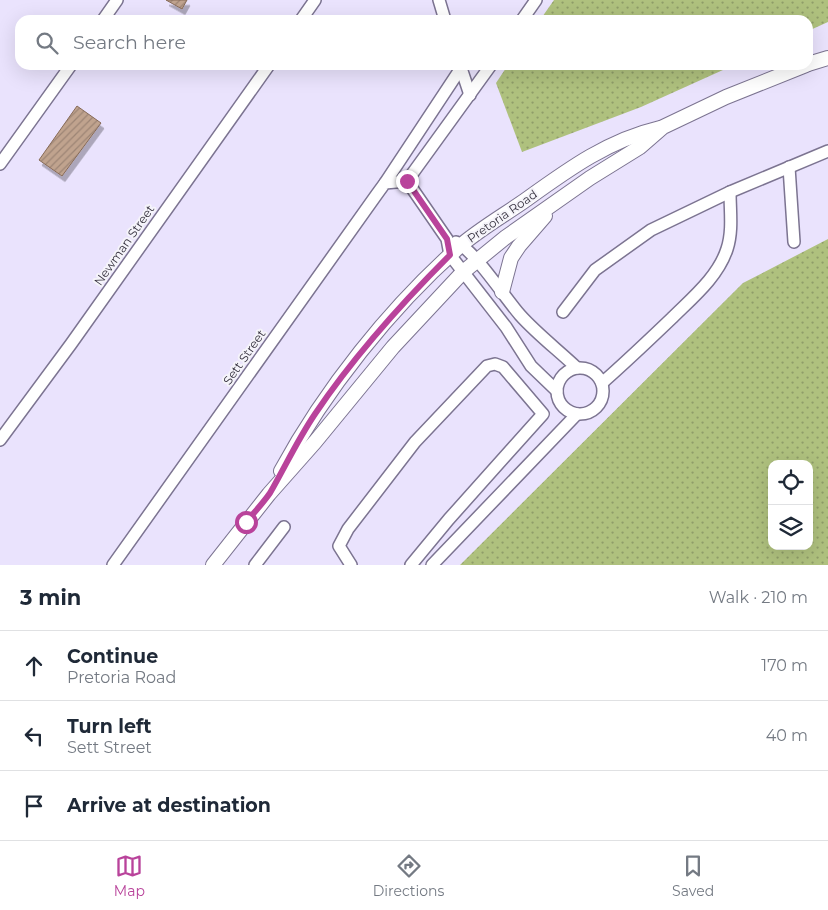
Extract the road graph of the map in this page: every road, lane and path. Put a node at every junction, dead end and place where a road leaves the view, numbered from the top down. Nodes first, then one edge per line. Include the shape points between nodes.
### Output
1 (117, 0) edge
2 (315, 0) edge
3 (438, 0) edge
4 (536, 0) edge
5 (106, 15) edge
6 (304, 15) edge
7 (443, 15) edge
8 (526, 15) edge
9 (828, 58) edge
10 (813, 62) edge
11 (67, 70) edge
12 (265, 70) edge
13 (459, 70) edge
14 (462, 70) edge
15 (488, 70) edge
16 (792, 70) edge
17 (470, 95) junction
18 (663, 127) junction
19 (828, 151) edge
20 (0, 164) edge
21 (789, 167) junction
22 (407, 181) junction
23 (385, 183) junction
24 (730, 192) junction
25 (558, 200) junction
26 (447, 239) junction
27 (794, 242) dead end
28 (461, 245) junction
29 (450, 255) junction
30 (476, 262) junction
31 (463, 272) junction
32 (502, 292) junction
33 (563, 312) dead end
34 (519, 315) junction
35 (506, 327) junction
36 (577, 368) junction
37 (602, 383) junction
38 (557, 391) junction
39 (577, 414) junction
40 (0, 440) edge
41 (269, 494) junction
42 (284, 527) dead end
43 (113, 565) edge
44 (213, 565) edge
45 (256, 565) edge
46 (351, 565) edge
47 (410, 565) edge
48 (432, 565) edge

1 - 5 street
2 - 6 street
3 - 7 street
4 - 8 street
9 - 10 street, Pretoria Road
11 - 20 street
12 - 40 street, Newman Street
13 - 23 street, Sett Street
14 - 17 street
15 - 17 street
16 - 18 street, Pretoria Road
17 - 22 street
18 - 25 street, Pretoria Road via 640,147
18 - 28 street, Pretoria Road via 618,141 593,155
19 - 21 street
21 - 24 street
21 - 27 street
22 - 23 street
22 - 26 street
23 - 43 street, Sett Street
24 - 33 street via 651,230 595,270
24 - 37 street via 730,236 719,267 701,290
25 - 30 street, Pretoria Road
25 - 32 street via 511,258
26 - 28 street
26 - 29 street
28 - 29 street, Pretoria Road
28 - 30 street
29 - 31 street
29 - 41 street, Pretoria Road via 378,330 336,384 301,434
30 - 31 street, Pretoria Road
30 - 32 street
31 - 35 street
31 - 41 street, Pretoria Road via 393,348
32 - 34 street
34 - 35 street
34 - 36 street
35 - 38 street via 531,366
36 - 37 street via 596,374
36 - 38 street via 562,376
37 - 39 street via 603,392 595,408
38 - 39 street via 562,406
39 - 48 street
41 - 44 street, Pretoria Road
42 - 45 street
46 - 47 street via 339,546 348,529 434,421 487,366 495,364 502,367 542,414

